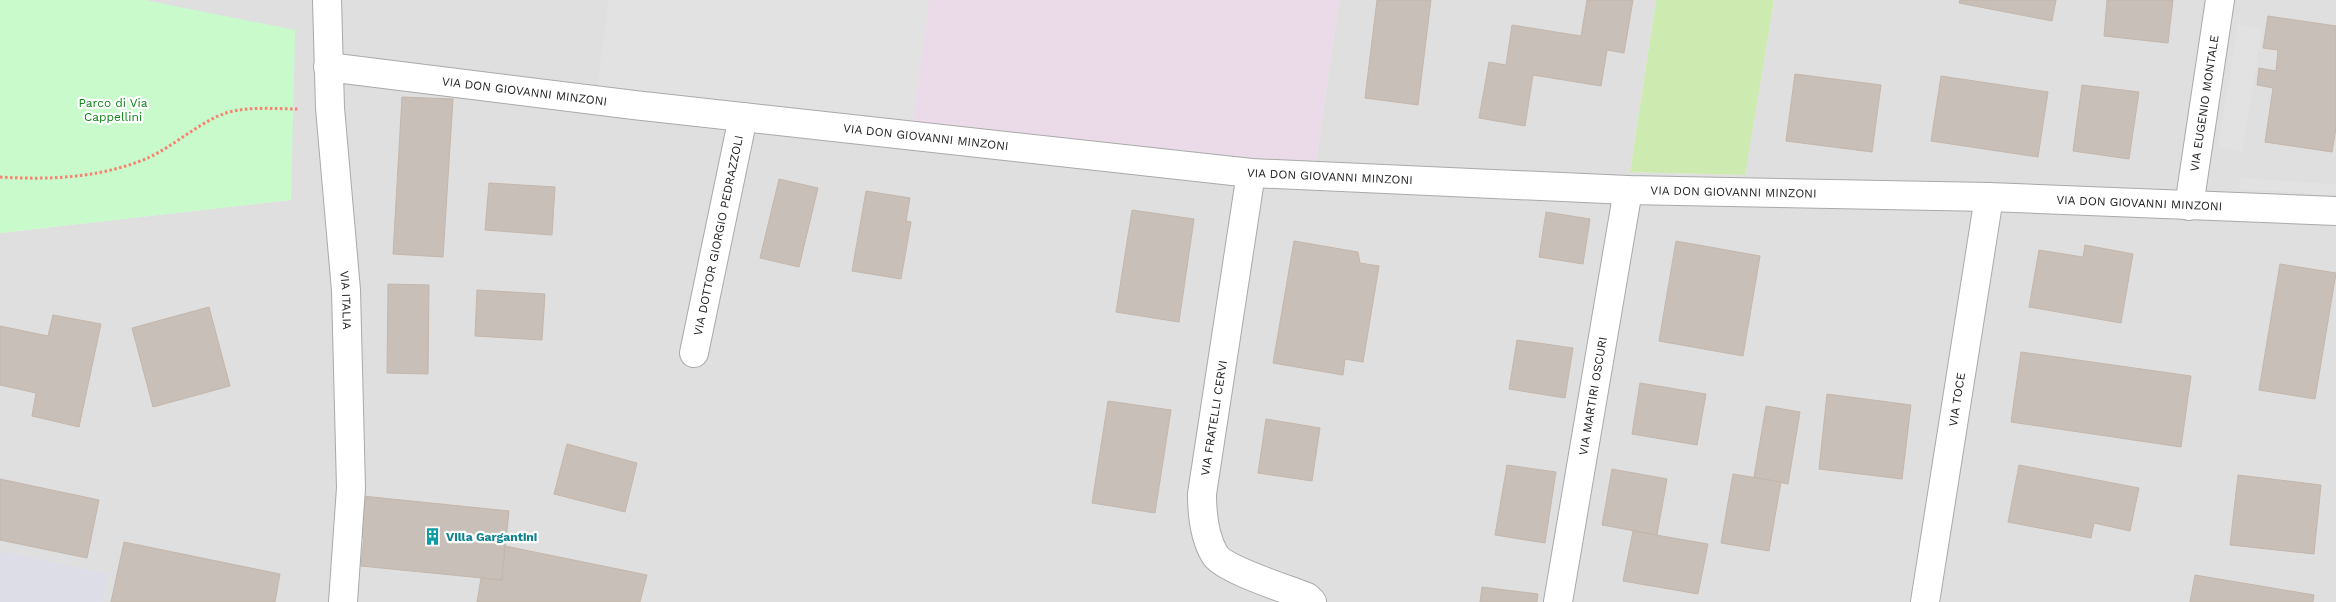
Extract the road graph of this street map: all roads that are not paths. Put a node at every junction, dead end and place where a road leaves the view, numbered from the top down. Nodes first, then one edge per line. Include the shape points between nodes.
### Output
1 (328, 0) edge
2 (2220, 0) edge
3 (328, 66) junction
4 (743, 117) junction
5 (1251, 173) junction
6 (1628, 190) junction
7 (1990, 197) junction
8 (2189, 206) junction
9 (2336, 212) edge
10 (694, 353) dead end
11 (343, 602) edge
12 (1312, 602) edge
13 (1558, 602) edge
14 (1925, 602) edge

1 - 3 street, VIA ITALIA
2 - 8 street, VIA EUGENIO MONTALE
3 - 4 street, VIA DON GIOVANNI MINZONI
3 - 11 street, VIA ITALIA via 346,290 350,488
4 - 5 street, VIA DON GIOVANNI MINZONI
4 - 10 street, VIA DOTTOR GIORGIO PEDRAZZOLI
5 - 6 street, VIA DON GIOVANNI MINZONI
5 - 12 street, VIA FRATELLI CERVI via 1202,494 1203,518 1209,542 1216,555 1228,566
6 - 7 street, VIA DON GIOVANNI MINZONI
6 - 13 street, VIA MARTIRI OSCURI
7 - 8 street, VIA DON GIOVANNI MINZONI
7 - 14 street, VIA TOCE
8 - 9 street, VIA DON GIOVANNI MINZONI

